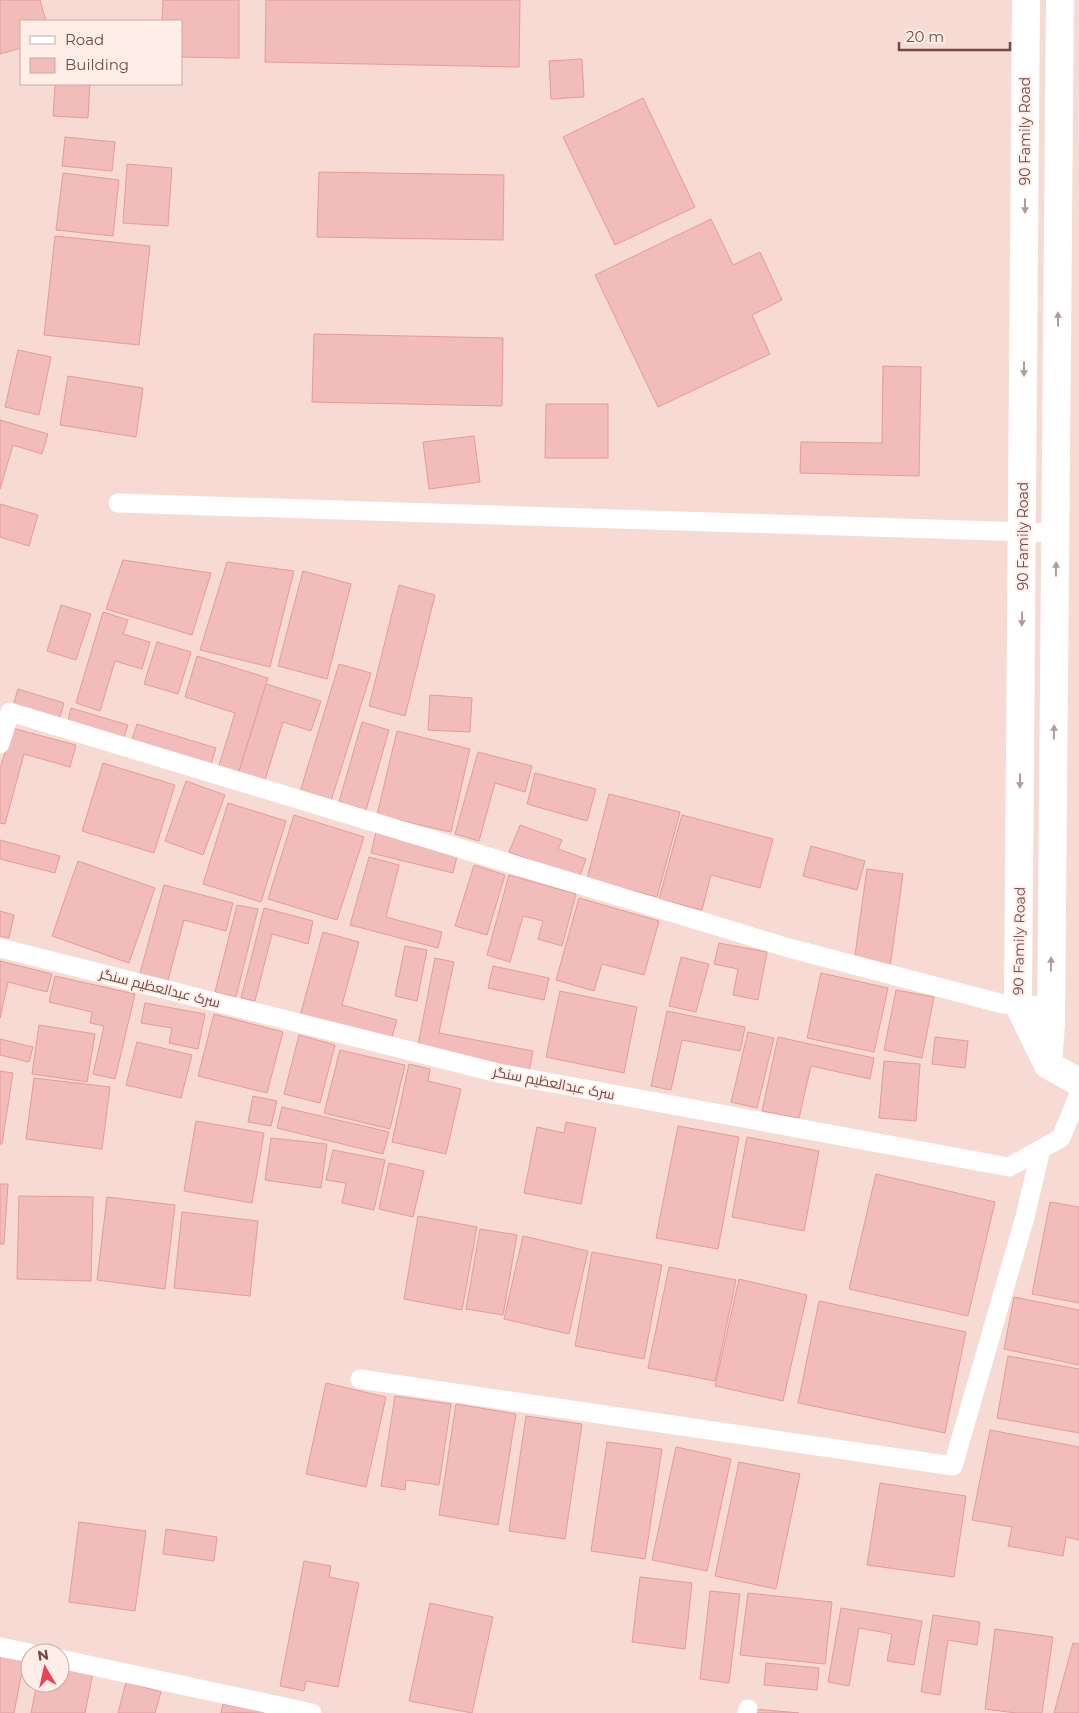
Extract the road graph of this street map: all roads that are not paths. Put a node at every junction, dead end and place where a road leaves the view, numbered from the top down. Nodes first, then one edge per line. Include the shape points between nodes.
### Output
1 (1026, 0) edge
2 (1060, 0) edge
3 (118, 503) dead end
4 (1022, 532) junction
5 (1056, 533) junction
6 (0, 744) edge
7 (0, 948) edge
8 (1018, 1004) junction
9 (1051, 1006) junction
10 (1048, 1065) junction
11 (1079, 1082) edge
12 (1079, 1094) edge
13 (1041, 1149) junction
14 (360, 1379) dead end
15 (0, 1646) edge
16 (20, 1651) edge
17 (70, 1661) edge
18 (312, 1713) edge

1 -> 4 street, 90 Family Road
5 -> 2 street
3 - 4 lane
4 - 5 lane
4 -> 8 street, 90 Family Road
9 -> 5 street
6 - 8 lane via 10,712 789,948 1003,1004
7 - 13 lane, سرک عبدالعظیم سنگر via 498,1074 1009,1167
8 - 9 lane
8 - 10 street, 90 Family Road
9 - 10 street
10 - 11 street
12 - 13 lane, سرک عبدالعظیم سنگر via 1061,1138
13 - 14 lane via 1025,1217 953,1466
15 - 16 lane
17 - 18 lane

